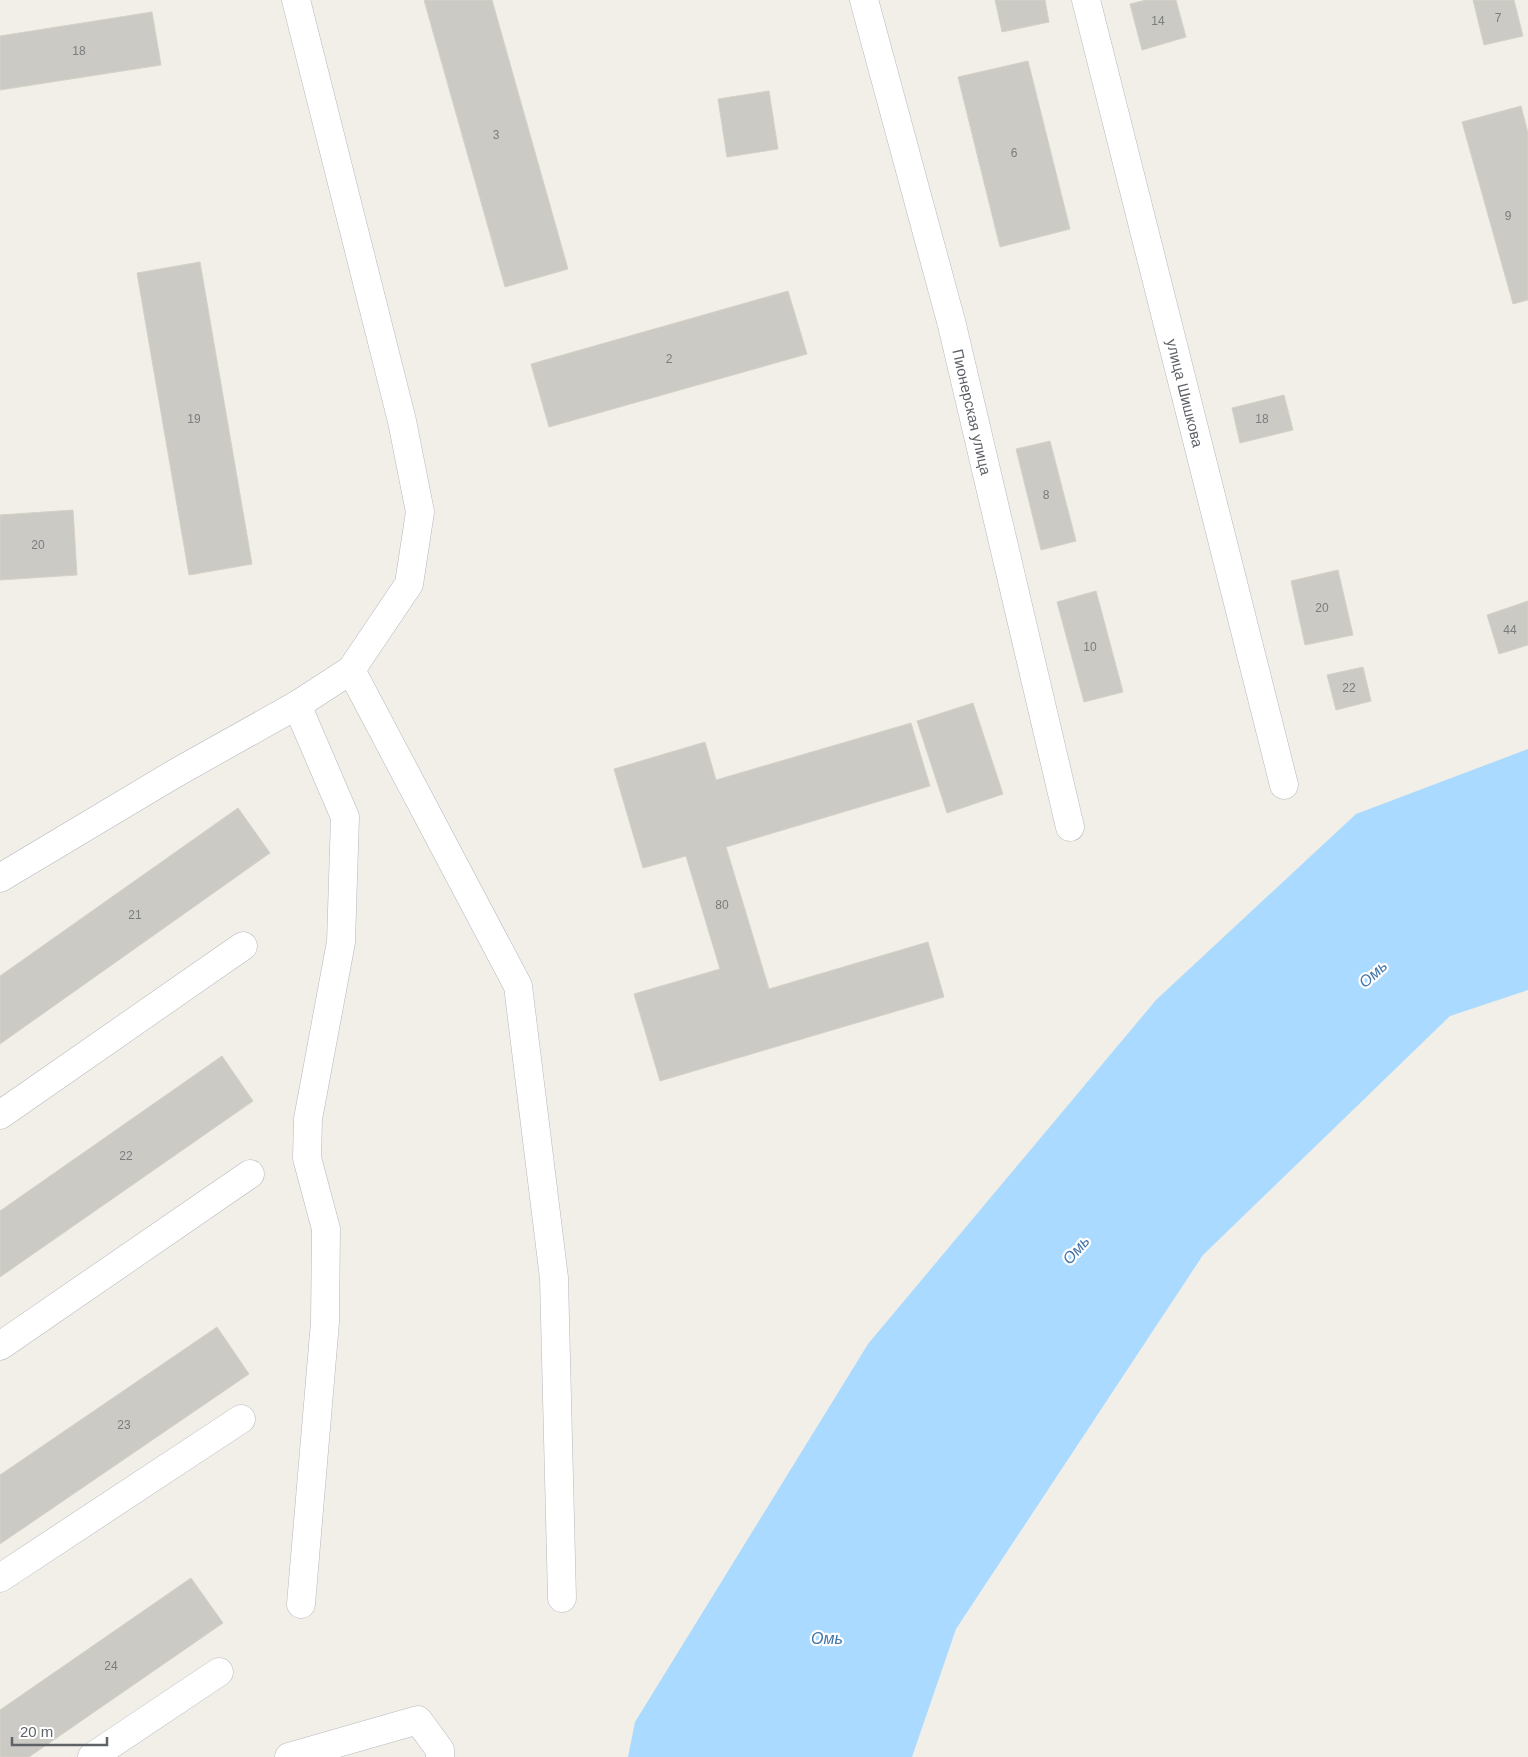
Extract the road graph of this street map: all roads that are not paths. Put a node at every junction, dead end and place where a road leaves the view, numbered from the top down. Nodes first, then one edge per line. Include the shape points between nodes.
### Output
1 (296, 0) edge
2 (864, 0) edge
3 (1086, 0) edge
4 (351, 670) junction
5 (297, 705) junction
6 (1284, 785) dead end
7 (1070, 827) dead end
8 (0, 878) edge
9 (243, 946) dead end
10 (0, 1115) edge
11 (250, 1174) dead end
12 (0, 1346) edge
13 (240, 1419) dead end
14 (0, 1578) edge
15 (562, 1598) dead end
16 (301, 1604) dead end
17 (218, 1672) dead end
18 (92, 1757) edge
19 (289, 1757) edge
20 (440, 1757) edge

1 - 4 street via 402,421 420,512 409,584
2 - 7 street, Пионерская улица via 952,325
3 - 6 street, улица Шишкова
4 - 5 street
4 - 15 street via 518,986 554,1278
5 - 8 street
5 - 16 street via 345,817 341,942 308,1120 307,1158 326,1229 325,1322
9 - 10 street
11 - 12 street
13 - 14 street
17 - 18 street
19 - 20 street via 418,1720 440,1750

